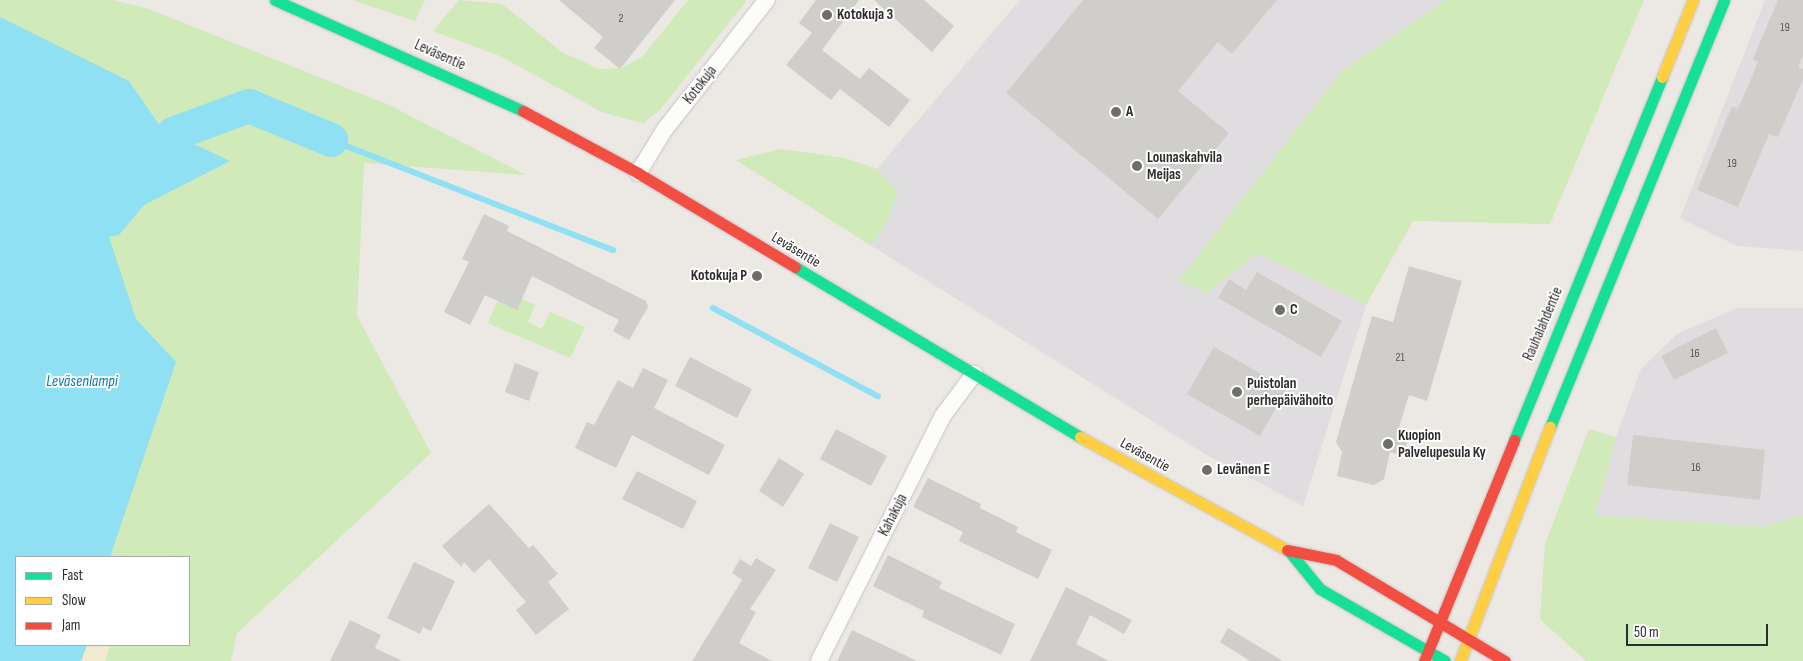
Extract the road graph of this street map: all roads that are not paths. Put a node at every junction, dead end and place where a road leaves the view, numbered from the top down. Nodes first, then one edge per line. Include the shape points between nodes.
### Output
1 (275, 0) edge
2 (767, 0) edge
3 (1693, 0) edge
4 (1724, 0) edge
5 (638, 173) junction
6 (974, 374) junction
7 (1289, 551) junction
8 (1438, 621) junction
9 (1468, 640) junction
10 (1425, 656) edge
11 (819, 661) edge
12 (1445, 661) edge
13 (1460, 661) edge
14 (1505, 661) edge

1 - 5 main road, Leväsentie via 498,98
2 - 5 street, Kotokuja via 665,129
3 - 8 main road, Rauhalahdentie
4 - 9 main road via 1566,385
5 - 6 main road, Leväsentie
6 - 7 main road, Leväsentie
6 - 11 street, Kahakuja via 942,417
7 - 8 main road, Leväsentie via 1336,560
7 - 10 main road, Leväsentie via 1320,589
8 - 9 main road, Leväsentie
8 - 10 main road, Rauhalahdentie
9 - 13 main road
9 - 14 main road, Leväsentie
10 - 12 main road, Leväsentie

